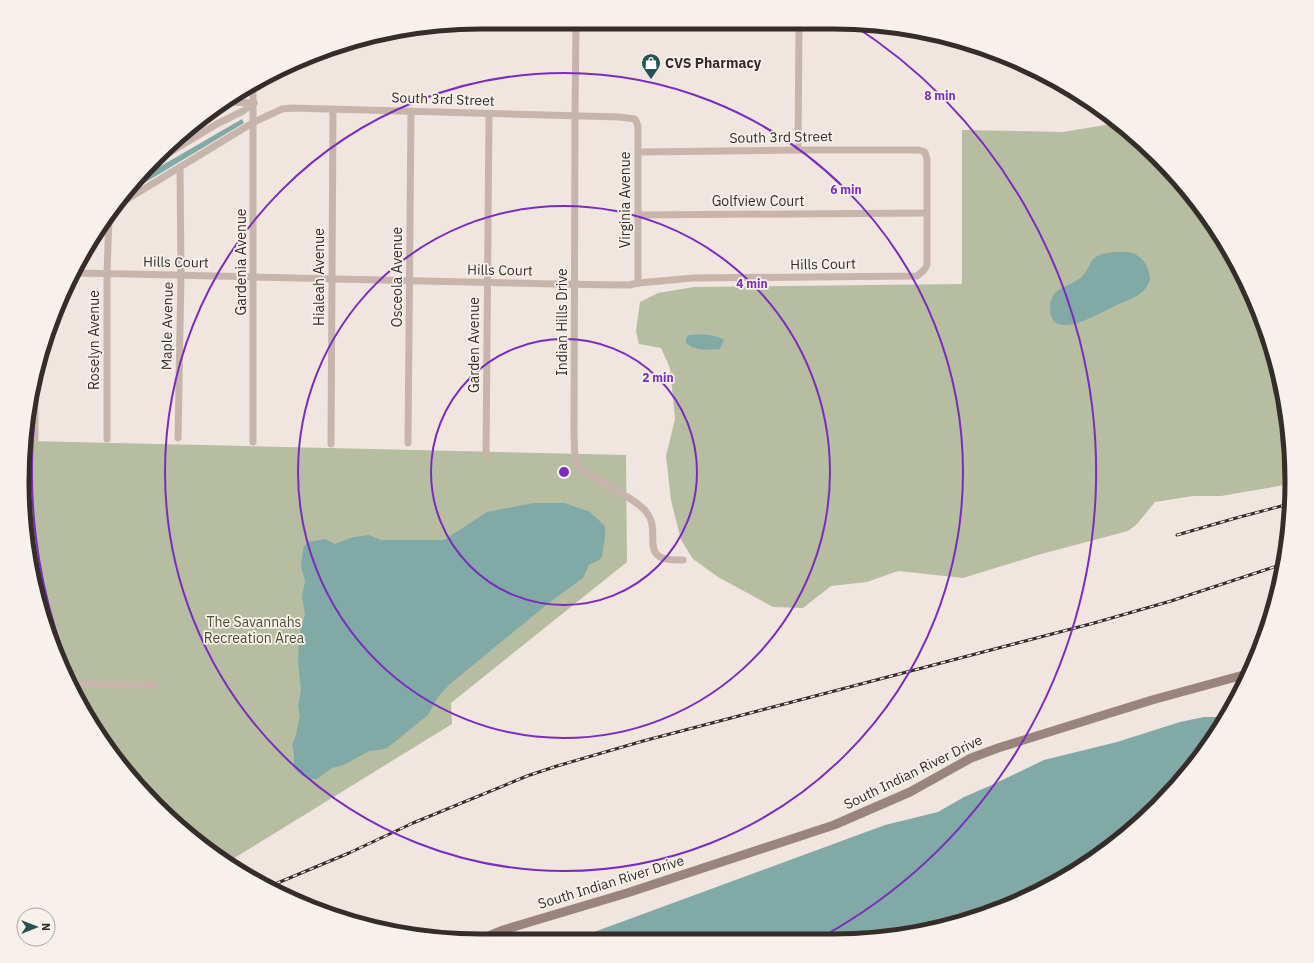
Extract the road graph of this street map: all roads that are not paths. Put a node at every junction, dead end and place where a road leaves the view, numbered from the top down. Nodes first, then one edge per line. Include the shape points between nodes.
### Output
1 (576, 29) edge
2 (799, 29) edge
3 (253, 91) edge
4 (235, 102) edge
5 (233, 103) edge
6 (254, 103) junction
7 (333, 109) junction
8 (411, 111) junction
9 (238, 113) junction
10 (489, 114) junction
11 (575, 116) junction
12 (635, 119) joint
13 (254, 122) junction
14 (798, 150) junction
15 (173, 151) edge
16 (638, 152) junction
17 (180, 167) junction
18 (129, 198) edge
19 (926, 213) junction
20 (637, 215) junction
21 (110, 223) edge
22 (81, 272) edge
23 (107, 273) junction
24 (181, 275) junction
25 (254, 276) junction
26 (332, 279) junction
27 (410, 281) junction
28 (487, 283) junction
29 (575, 283) junction
30 (638, 283) junction
31 (35, 410) edge
32 (178, 438) dead end
33 (35, 439) dead end
34 (107, 439) dead end
35 (253, 442) dead end
36 (408, 443) dead end
37 (331, 444) dead end
38 (486, 456) dead end
39 (683, 560) dead end
40 (1241, 676) edge
41 (77, 684) edge
42 (154, 685) dead end
43 (493, 934) edge

1 - 11 street, Indian Hills Drive
2 - 14 street
3 - 6 street, Gardenia Avenue
4 - 6 street
5 - 9 street via 238,106
6 - 9 street
6 - 13 street, Gardenia Avenue
7 - 8 street, South 3rd Street
7 - 13 street, South 3rd Street via 282,109
7 - 26 street, Hialeah Avenue
8 - 10 street, South 3rd Street
8 - 27 street, Osceola Avenue
9 - 15 street
10 - 11 street, South 3rd Street
10 - 28 street, Garden Avenue
11 - 12 street, South 3rd Street
11 - 29 street, Indian Hills Drive
12 - 16 street, Virginia Avenue via 638,126
13 - 17 street, South 3rd Street
13 - 25 street, Gardenia Avenue
14 - 16 street, South 3rd Street
14 - 19 street, South 3rd Street via 925,152
16 - 20 street, Virginia Avenue
17 - 18 street, South 3rd Street
17 - 24 street, Maple Avenue
19 - 20 street, Golfview Court
19 - 30 street, Hills Court via 927,265 917,276 693,278
20 - 30 street, Virginia Avenue
21 - 23 street, Roselyn Avenue
22 - 23 street, Hills Court
23 - 24 street, Hills Court
23 - 34 street, Roselyn Avenue
24 - 25 street, Hills Court
24 - 32 street, Maple Avenue
25 - 26 street, Hills Court
25 - 35 street, Gardenia Avenue
26 - 27 street, Hills Court
26 - 37 street, Hialeah Avenue
27 - 28 street, Hills Court
27 - 36 street, Osceola Avenue
28 - 29 street, Hills Court
28 - 38 street, Garden Avenue
29 - 30 street, Hills Court
29 - 39 street, Indian Hills Drive via 574,436 579,467 633,501 647,513 652,524 653,549 658,555 665,559
31 - 33 street
40 - 43 main road, South Indian River Drive via 1152,700 998,748 971,758 910,792 834,825
41 - 42 street

